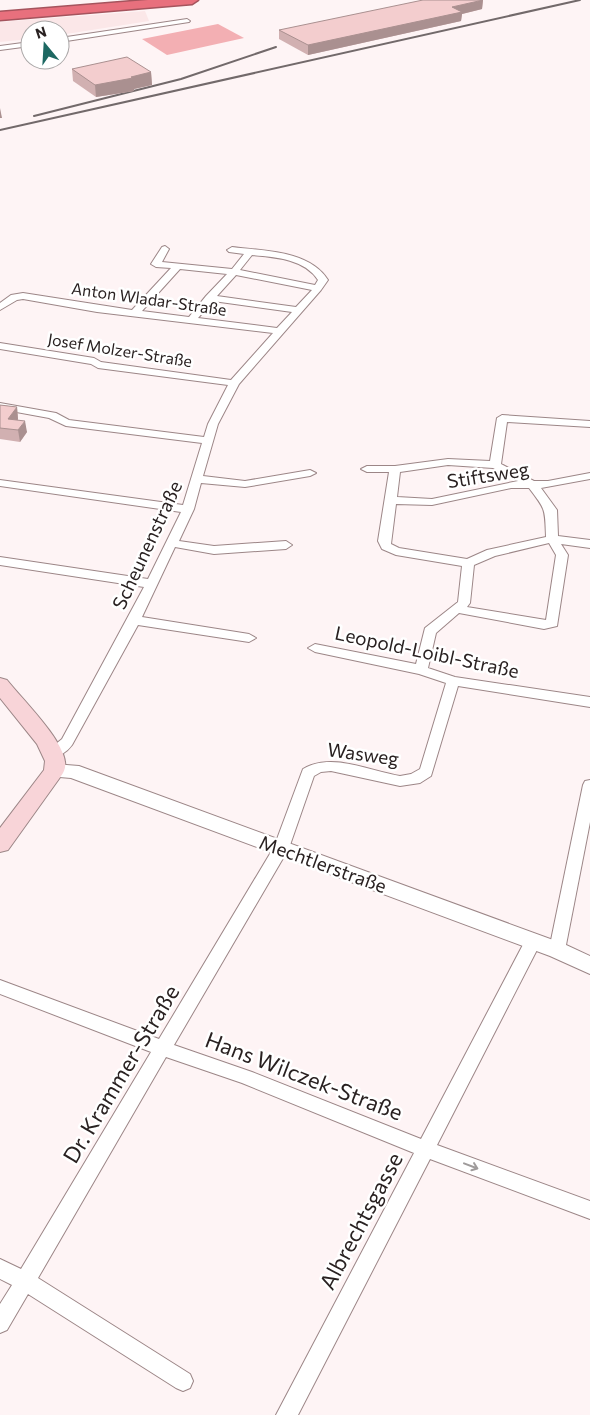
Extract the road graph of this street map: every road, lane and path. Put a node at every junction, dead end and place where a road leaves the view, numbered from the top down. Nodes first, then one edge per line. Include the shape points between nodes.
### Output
1 (153, 0) edge
2 (192, 0) edge
3 (0, 14) edge
4 (187, 20) dead end
5 (70, 38) edge
6 (20, 45) edge
7 (0, 48) edge
8 (165, 249) dead end
9 (232, 250) dead end
10 (250, 252) junction
11 (178, 266) junction
12 (292, 271) junction
13 (235, 272) junction
14 (321, 284) junction
15 (209, 298) junction
16 (0, 307) edge
17 (299, 310) junction
18 (135, 313) junction
19 (190, 321) junction
20 (279, 331) junction
21 (0, 346) edge
22 (234, 383) junction
23 (0, 406) edge
24 (590, 424) edge
25 (209, 441) junction
26 (494, 465) junction
27 (367, 469) dead end
28 (396, 469) junction
29 (310, 473) dead end
30 (590, 476) edge
31 (198, 479) junction
32 (0, 483) edge
33 (533, 485) junction
34 (391, 500) junction
35 (188, 509) junction
36 (552, 539) junction
37 (171, 543) junction
38 (590, 544) edge
39 (286, 545) dead end
40 (0, 561) edge
41 (468, 563) junction
42 (152, 584) junction
43 (457, 609) junction
44 (134, 620) junction
45 (249, 638) dead end
46 (315, 648) dead end
47 (421, 670) junction
48 (453, 680) junction
49 (0, 686) edge
50 (590, 702) edge
51 (54, 762) junction
52 (590, 785) edge
53 (0, 844) edge
54 (281, 848) junction
55 (533, 942) junction
56 (557, 950) junction
57 (590, 965) edge
58 (0, 987) edge
59 (164, 1049) junction
60 (426, 1149) junction
61 (590, 1210) edge
62 (0, 1269) edge
63 (25, 1281) junction
64 (0, 1323) edge
65 (183, 1381) dead end
66 (287, 1415) edge

1 - 3 highway
2 - 3 highway
4 - 5 street
6 - 7 street
8 - 11 street via 156,264
9 - 10 street
10 - 12 street
10 - 13 street
11 - 13 street
11 - 18 street
12 - 13 street
12 - 14 street
12 - 14 street via 318,271
13 - 15 street
14 - 17 street, Scheunenstraße
15 - 17 street
15 - 19 street
16 - 18 street, Anton Wladar-Straße via 14,297 33,297
17 - 20 street, Scheunenstraße
18 - 19 street, Anton Wladar-Straße
19 - 20 street, Anton Wladar-Straße
20 - 22 street, Scheunenstraße
21 - 22 street, Josef Molzer-Straße via 94,361 98,365
22 - 25 street, Scheunenstraße via 213,424
23 - 25 street via 52,415 66,423
24 - 26 street via 502,418
25 - 31 street, Scheunenstraße
26 - 28 street via 442,462
26 - 33 street
27 - 28 street
28 - 34 street
29 - 31 street via 245,484
30 - 33 street, Stiftsweg
31 - 35 street, Scheunenstraße
32 - 35 street
33 - 34 street, Stiftsweg via 511,485 432,502
33 - 36 street via 551,510
34 - 41 street via 384,541 386,546 396,551
35 - 37 street, Scheunenstraße
36 - 38 street
36 - 41 street via 491,553
36 - 43 street via 562,555 550,624
37 - 39 street via 214,550
37 - 42 street, Scheunenstraße
40 - 42 street
41 - 43 street via 464,603
42 - 44 street, Scheunenstraße
43 - 47 street via 430,631
44 - 45 street
44 - 51 street, Scheunenstraße
46 - 47 street, Leopold-Loibl-Straße
47 - 48 street, Leopold-Loibl-Straße
48 - 50 street, Leopold-Loibl-Straße
48 - 54 street, Wasweg via 424,774 396,780 326,765 315,767 308,773
49 - 51 main road via 46,741
51 - 53 main road
51 - 54 street, Mechtlerstraße via 134,795
52 - 56 street
54 - 55 street, Mechtlerstraße
54 - 59 street, Dr. Krammer-Straße
55 - 56 street, Mechtlerstraße
55 - 60 street, Albrechtsgasse
56 - 57 street, Mechtlerstraße
58 - 59 street, Hans Wilczek-Straße
59 - 60 street, Hans Wilczek-Straße via 246,1077
59 - 63 street, Dr. Krammer-Straße
60 -> 61 street, Hans Wilczek-Straße
60 - 66 street, Albrechtsgasse
62 - 63 street
63 - 64 street, Dr. Krammer-Straße
63 - 65 street

